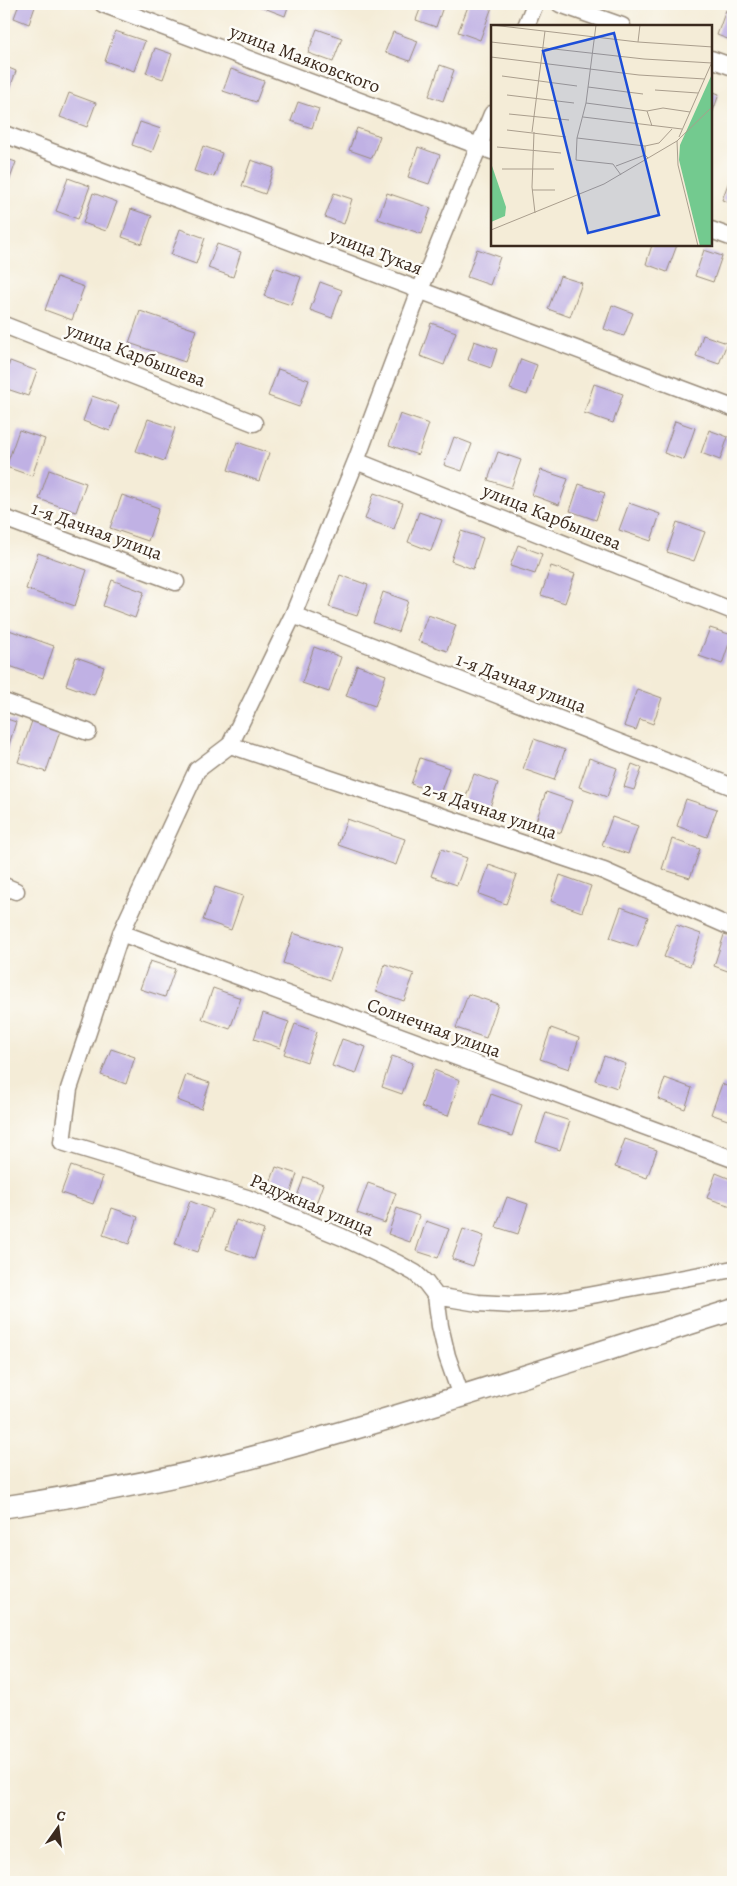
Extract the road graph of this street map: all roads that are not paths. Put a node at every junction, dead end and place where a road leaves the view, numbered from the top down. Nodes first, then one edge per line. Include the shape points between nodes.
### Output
1 (104, 4) edge
2 (535, 4) edge
3 (560, 4) edge
4 (526, 25) edge
5 (619, 25) edge
6 (712, 59) edge
7 (733, 67) edge
8 (491, 120) edge
9 (4, 134) edge
10 (486, 149) edge
11 (712, 230) edge
12 (733, 238) edge
13 (420, 290) junction
14 (4, 325) edge
15 (733, 408) edge
16 (254, 423) dead end
17 (356, 461) junction
18 (4, 518) edge
19 (176, 582) dead end
20 (733, 611) edge
21 (293, 615) junction
22 (4, 702) edge
23 (88, 732) dead end
24 (230, 745) junction
25 (733, 788) edge
26 (733, 928) edge
27 (121, 933) junction
28 (733, 1160) edge
29 (733, 1269) edge
30 (436, 1296) junction
31 (733, 1310) edge
32 (461, 1396) junction
33 (4, 1507) edge

1 - 10 street, улица Маяковского
2 - 4 street
3 - 5 street
6 - 7 street
8 - 10 street
9 - 13 street, улица Тукая
10 - 13 street
11 - 12 street
13 - 15 street, улица Тукая
13 - 17 street
14 - 16 street, улица Карбышева
17 - 20 street, улица Карбышева
17 - 21 street
18 - 19 street, 1-я Дачная улица
21 - 24 street
21 - 25 street, 1-я Дачная улица
22 - 23 street
24 - 26 street, 2-я Дачная улица via 604,871
24 - 27 street via 197,770
27 - 28 street, Солнечная улица
27 - 30 street, Радужная улица via 69,1089 62,1142 256,1202 342,1237 415,1273
29 - 30 street via 549,1303 478,1303
30 - 32 street via 446,1356
31 - 32 main road
32 - 33 main road via 279,1451 102,1492

